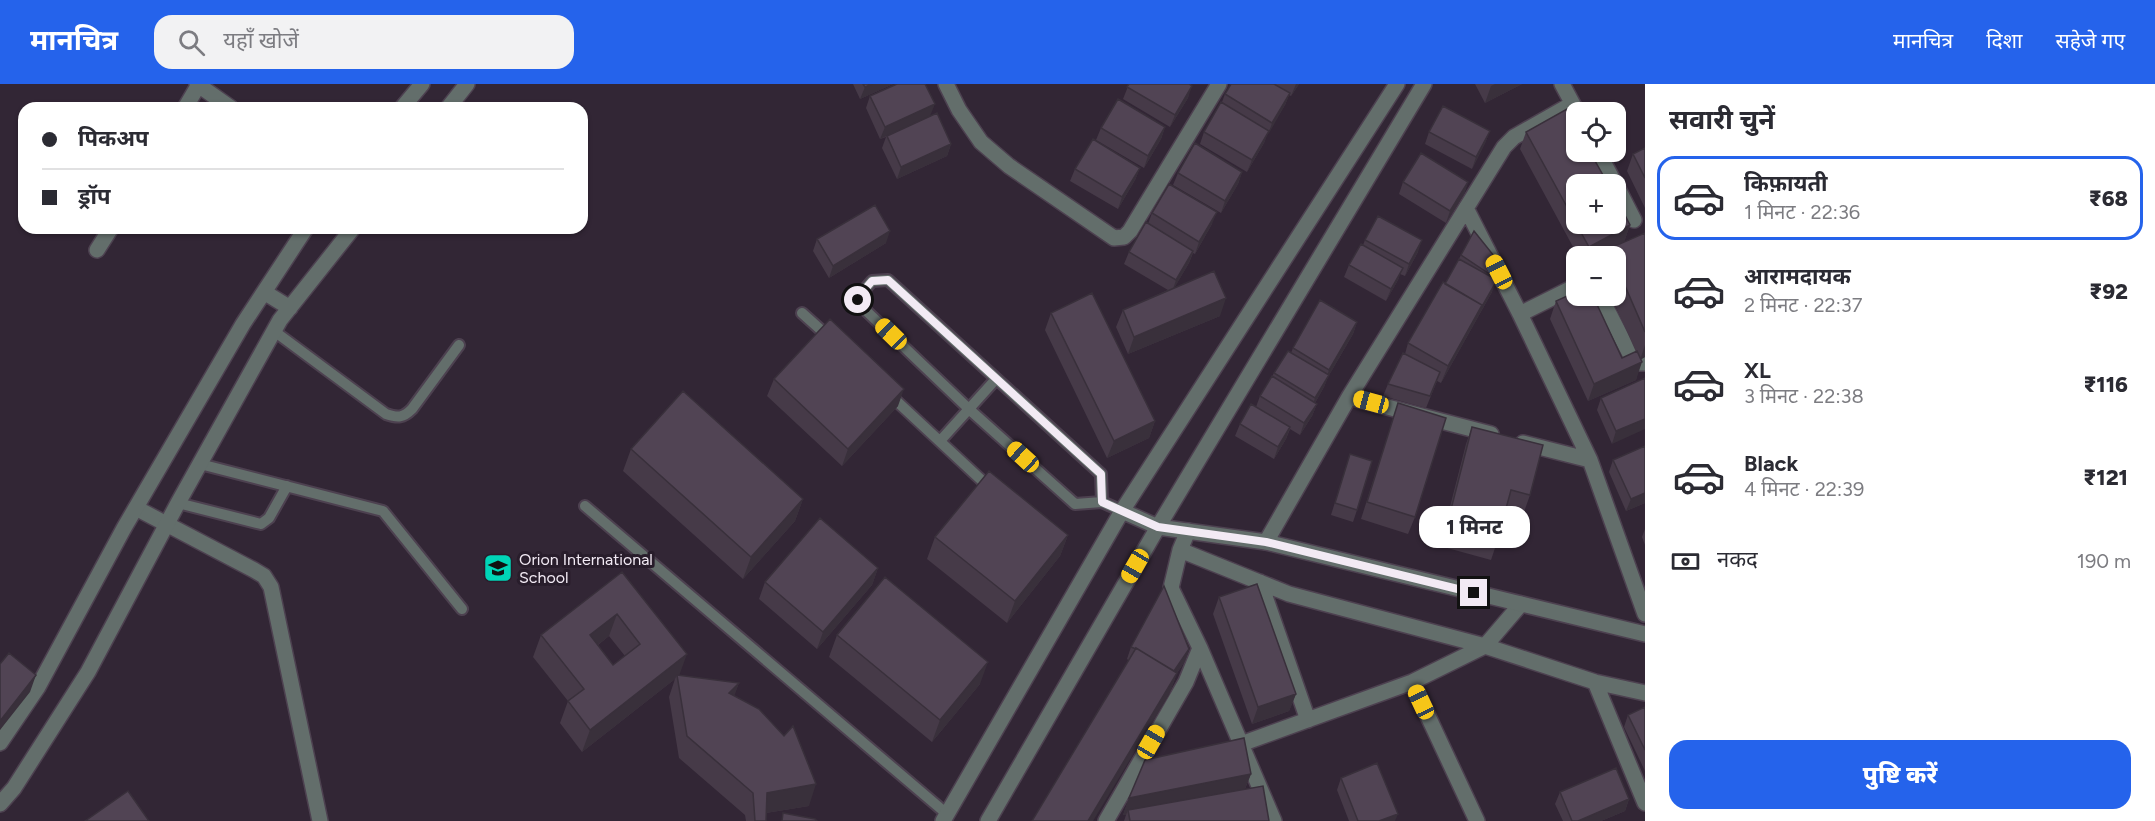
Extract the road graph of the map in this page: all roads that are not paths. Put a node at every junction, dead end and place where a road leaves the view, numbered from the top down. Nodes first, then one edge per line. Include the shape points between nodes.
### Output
1 (422, 84) edge
2 (467, 84) edge
3 (946, 84) edge
4 (1219, 84) edge
5 (1397, 84) edge
6 (1424, 84) edge
7 (198, 85) edge
8 (1565, 85) edge
9 (188, 102) edge
10 (222, 102) edge
11 (407, 102) edge
12 (453, 102) edge
13 (1572, 102) edge
14 (1566, 112) edge
15 (1626, 205) edge
16 (1466, 208) junction
17 (1634, 220) dead end
18 (107, 234) edge
19 (302, 234) edge
20 (348, 234) edge
21 (97, 250) dead end
22 (1566, 291) edge
23 (264, 292) junction
24 (1605, 306) edge
25 (290, 308) junction
26 (802, 313) dead end
27 (1520, 314) junction
28 (274, 331) junction
29 (459, 345) dead end
30 (837, 345) edge
31 (1645, 363) edge
32 (996, 379) junction
33 (880, 385) edge
34 (1349, 397) junction
35 (970, 410) junction
36 (940, 441) junction
37 (1590, 460) junction
38 (200, 464) junction
39 (287, 486) junction
40 (1001, 499) edge
41 (1102, 502) junction
42 (178, 503) junction
43 (585, 506) dead end
44 (136, 508) junction
45 (1122, 511) junction
46 (166, 525) junction
47 (1158, 527) junction
48 (1188, 531) junction
49 (1266, 542) junction
50 (1180, 550) junction
51 (1260, 582) junction
52 (1521, 604) junction
53 (462, 609) dead end
54 (1645, 614) edge
55 (1645, 634) edge
56 (1485, 646) junction
57 (1200, 648) junction
58 (1412, 682) junction
59 (1595, 682) junction
60 (1645, 693) edge
61 (1308, 720) junction
62 (0, 743) edge
63 (1241, 744) junction
64 (1645, 803) edge
65 (0, 804) edge
66 (945, 818) edge
67 (1474, 820) edge
68 (320, 821) edge
69 (988, 821) edge
70 (1106, 821) edge
71 (1274, 821) edge

1 - 11 street
2 - 12 street
3 - 4 street via 981,142 1009,166 1114,238 1124,237 1130,231
5 - 45 street
6 - 47 street
7 - 9 street
7 - 10 street
8 - 13 street
14 - 16 street via 1510,140
15 - 17 street
16 - 27 street
16 - 34 street
18 - 21 street
19 - 23 street
20 - 25 street
22 - 27 street
23 - 25 street
23 - 44 street
24 - 31 street via 1633,360
25 - 28 street
26 - 30 lane
27 - 37 street
28 - 29 lane via 386,414 397,418 412,409
28 - 38 street
32 - 35 lane
32 - 35 lane via 888,280 872,281 859,296 859,304
32 - 41 lane via 1101,474
33 - 36 lane
34 - 37 street
34 - 49 street
35 - 36 lane
35 - 41 lane via 1075,504
36 - 40 lane
37 - 54 street
38 - 39 lane
38 - 42 street
39 - 42 lane via 269,518 261,524
39 - 53 lane via 383,511
41 - 45 lane
42 - 46 street
43 - 66 lane
44 - 46 street
44 - 62 street via 38,687
45 - 47 street
45 - 66 street
46 - 65 street via 88,672
46 - 68 street via 254,570 272,587
47 - 48 street
47 - 69 street
48 - 49 street
48 - 50 street
49 - 52 street
50 - 51 street
50 - 57 street via 1171,588
51 - 56 street via 1290,594
51 - 61 street
52 - 55 street
52 - 56 street
56 - 58 street
56 - 59 street
57 - 63 street
57 - 70 street via 1186,682
58 - 61 street
58 - 67 street
59 - 60 street
59 - 64 street
61 - 63 street
63 - 71 street

